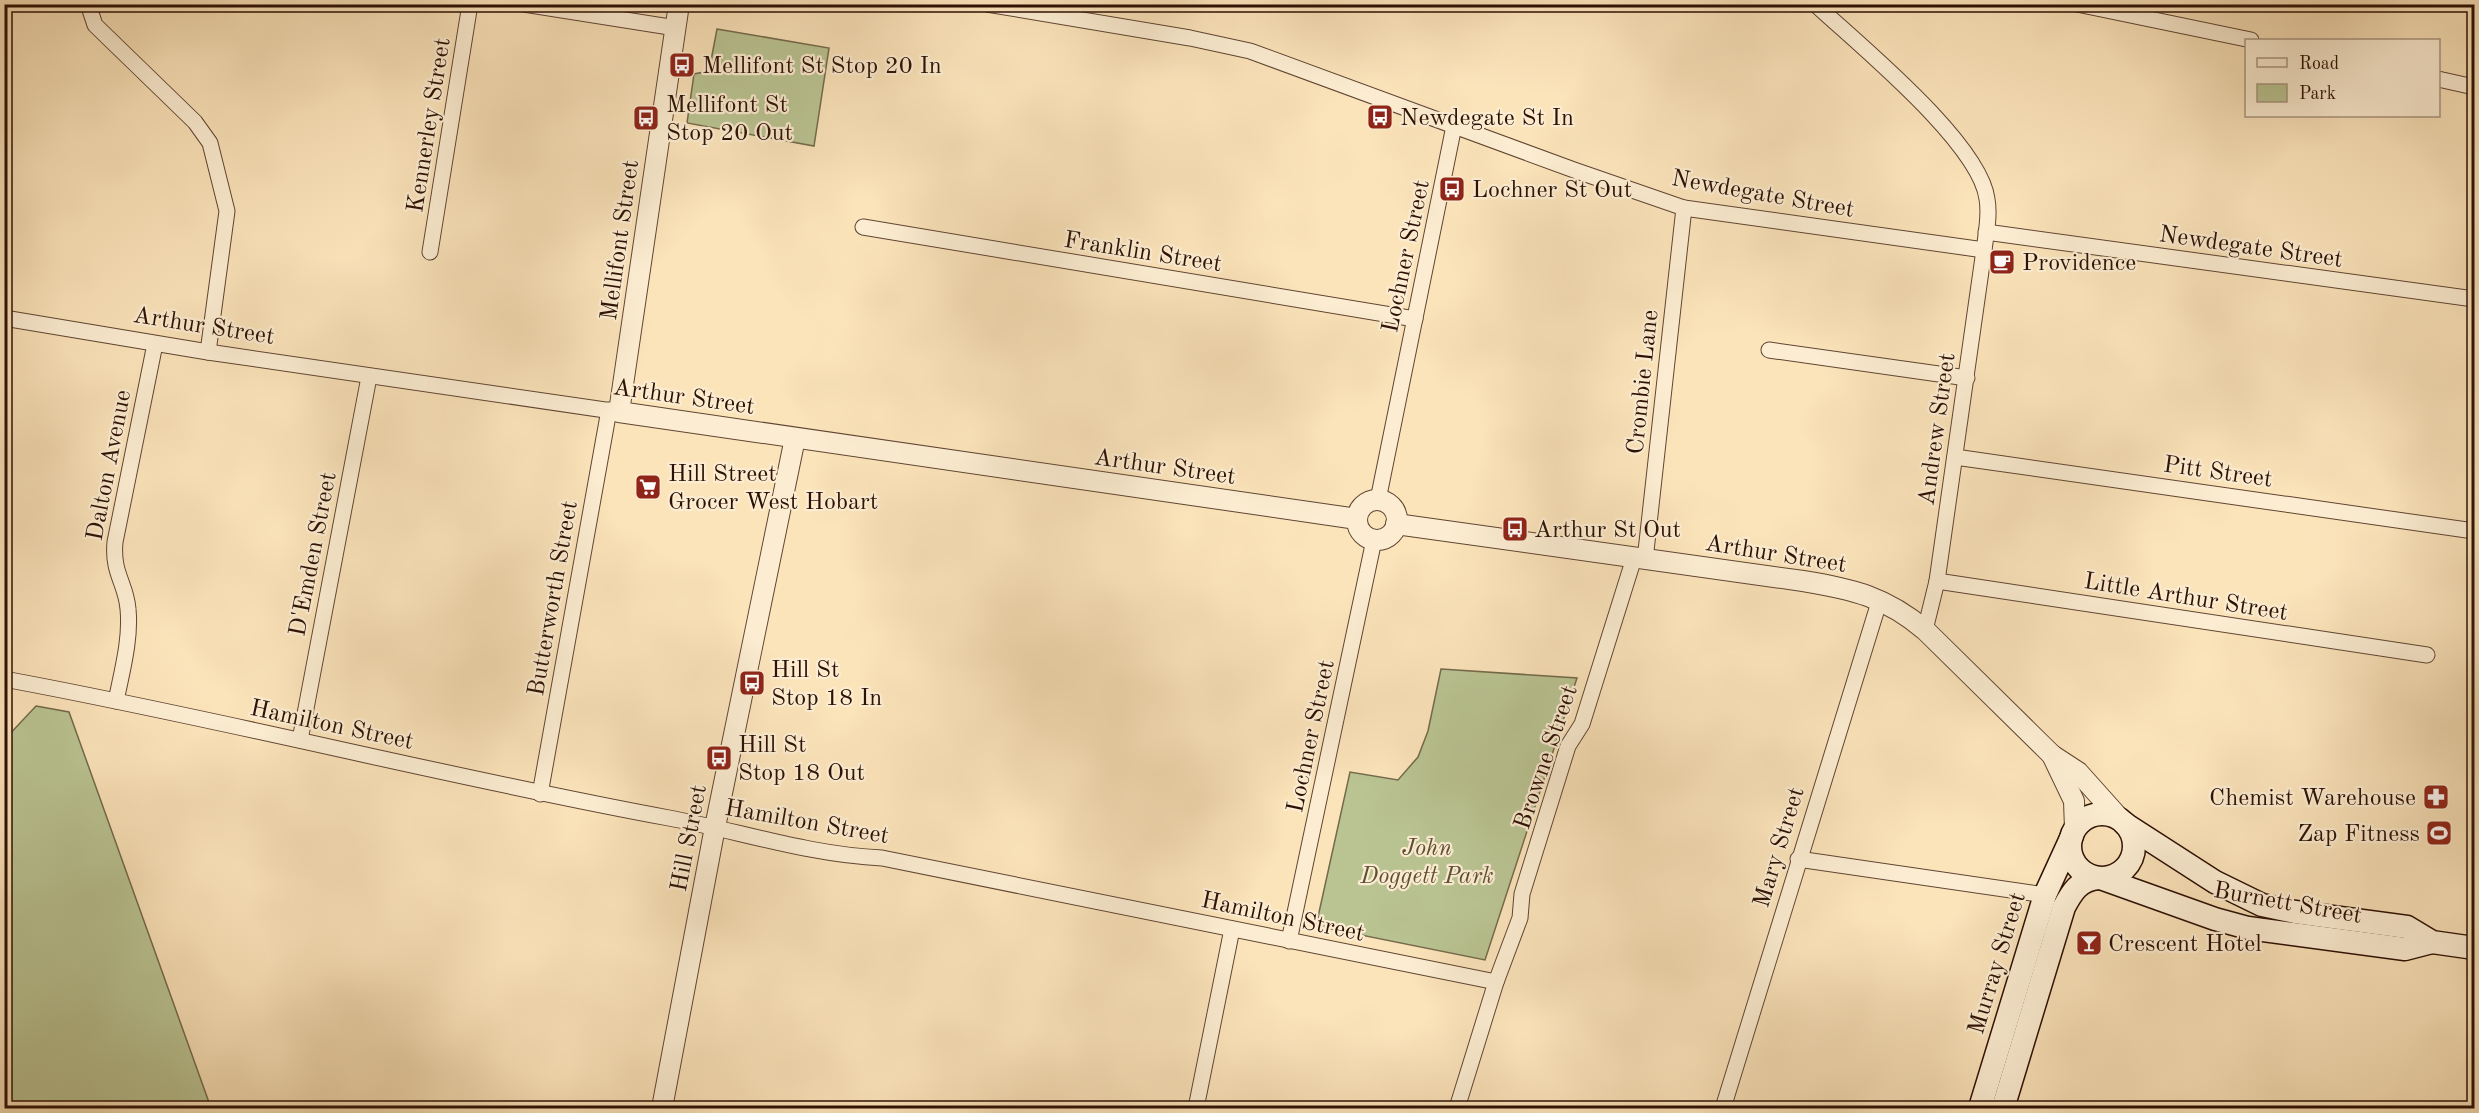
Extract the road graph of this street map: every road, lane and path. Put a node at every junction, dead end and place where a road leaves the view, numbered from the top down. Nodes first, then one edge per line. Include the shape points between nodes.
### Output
1 (88, 4) edge
2 (470, 4) edge
3 (524, 4) edge
4 (679, 4) edge
5 (987, 4) edge
6 (1815, 4) edge
7 (2077, 4) edge
8 (676, 28) junction
9 (2246, 39) edge
10 (2440, 79) edge
11 (2475, 87) edge
12 (1454, 126) junction
13 (1684, 208) junction
14 (864, 227) dead end
15 (1986, 232) junction
16 (1984, 250) junction
17 (430, 252) dead end
18 (2475, 299) edge
19 (4, 318) edge
20 (1415, 320) junction
21 (155, 344) junction
22 (1769, 350) dead end
23 (208, 352) junction
24 (369, 377) junction
25 (1967, 378) junction
26 (614, 411) junction
27 (795, 438) junction
28 (1955, 457) junction
29 (1378, 500) junction
30 (1357, 519) junction
31 (1396, 524) junction
32 (2475, 531) edge
33 (1374, 540) junction
34 (1639, 559) junction
35 (1937, 581) junction
36 (1880, 599) junction
37 (1925, 630) junction
38 (2427, 655) dead end
39 (4, 679) edge
40 (116, 701) junction
41 (300, 740) junction
42 (2052, 755) junction
43 (540, 794) junction
44 (2123, 822) junction
45 (715, 827) junction
46 (2073, 833) junction
47 (1798, 859) junction
48 (2101, 878) junction
49 (2045, 895) junction
50 (1232, 929) junction
51 (1289, 941) junction
52 (2432, 942) junction
53 (2475, 948) edge
54 (1496, 982) junction
55 (663, 1108) edge
56 (1196, 1108) edge
57 (1457, 1108) edge
58 (1722, 1108) edge
59 (1980, 1108) edge
60 (2003, 1108) edge

1 - 23 street via 95,25 195,122 210,143 227,211
2 - 17 street, Kennerley Street
3 - 8 street
4 - 8 street, Mellifont Street
5 - 12 street, Newdegate Street via 1250,51
6 - 15 street, Andrew Street via 1917,98 1977,171 1987,198
7 - 9 street
8 - 26 street, Mellifont Street
10 - 11 street
12 - 13 street, Newdegate Street
12 - 20 street, Lochner Street
13 - 16 street, Newdegate Street
13 - 34 street, Crombie Lane
14 - 20 street, Franklin Street
15 - 16 street, Andrew Street
15 - 18 street, Newdegate Street
16 - 25 street, Andrew Street
19 - 21 street, Arthur Street
20 - 29 street, Lochner Street
21 - 23 street, Arthur Street
21 - 40 street, Dalton Avenue via 115,542 113,561 128,606 129,628
22 - 25 street
23 - 24 street, Arthur Street
24 - 26 street, Arthur Street
24 - 41 street, D'Emden Street
25 - 28 street, Andrew Street
26 - 27 street, Arthur Street
26 - 43 street, Butterworth Street
27 - 30 street, Arthur Street
27 - 45 street, Hill Street
28 - 32 street, Pitt Street
28 - 35 street, Andrew Street
29 - 30 street via 1361,508
29 - 31 street via 1392,508
30 - 33 street via 1360,530
31 - 33 street via 1390,534
31 - 34 street, Arthur Street
33 - 51 street, Lochner Street
34 - 36 street, Arthur Street via 1846,588
34 - 54 street, Browne Street via 1582,724 1568,746 1522,894 1520,918
35 - 37 street, Andrew Street
35 - 38 street, Little Arthur Street
36 - 37 street, Arthur Street
36 - 47 street, Mary Street
37 - 42 street, Arthur Street
39 - 40 street, Hamilton Street
40 - 41 street, Hamilton Street
41 - 43 street, Hamilton Street
42 - 44 street, Arthur Street via 2078,772
42 - 46 street, Arthur Street via 2072,794 2076,814
43 - 45 street, Hamilton Street
44 - 46 main road via 2107,814 2092,816
44 - 48 main road via 2133,837 2132,858 2119,874
44 - 52 main road, Burnett Street via 2215,882 2262,905 2407,927
45 - 50 street, Hamilton Street
45 - 55 street, Hill Street
46 - 48 main road via 2070,850 2075,863 2085,873
46 - 49 main road, Murray Street
47 - 49 street
47 - 58 street, Mary Street
48 - 52 main road, Burnett Street via 2248,928 2405,949
48 - 60 main road, Murray Street via 2077,886 2064,907
49 - 59 main road, Murray Street
50 - 51 street, Hamilton Street
50 - 56 street
51 - 54 street, Hamilton Street
52 - 53 main road, Burnett Street
54 - 57 street, Browne Street

